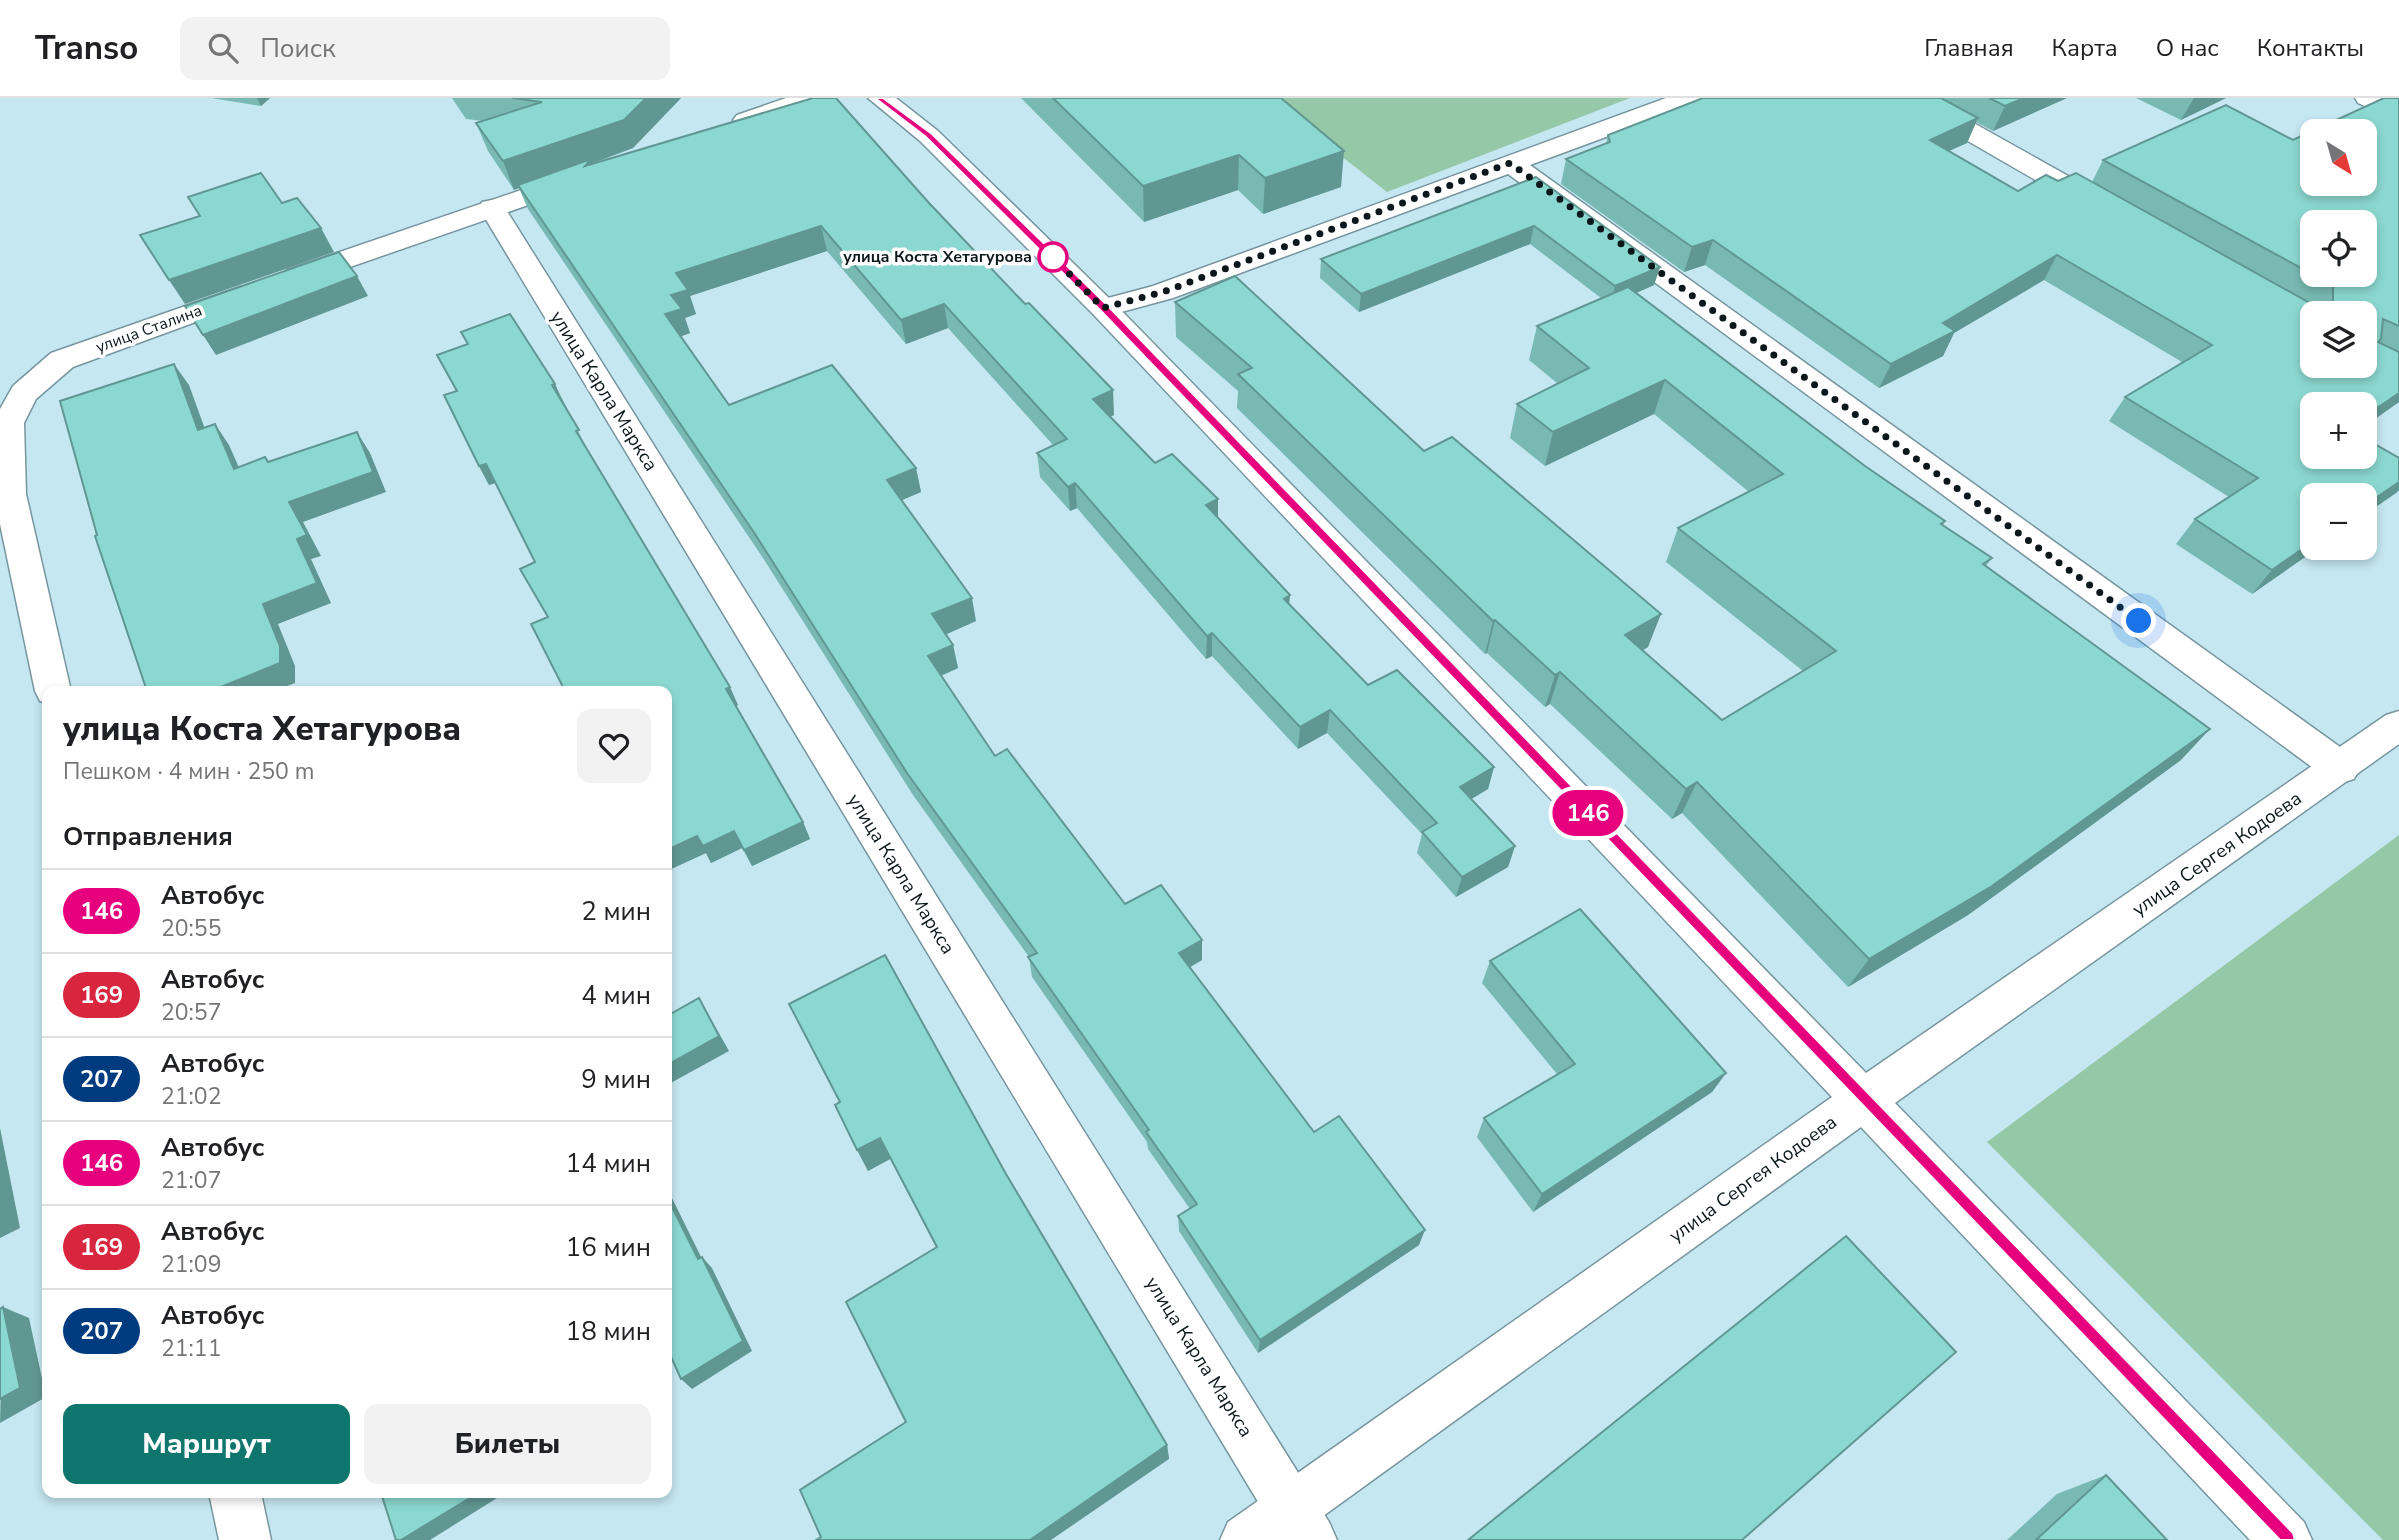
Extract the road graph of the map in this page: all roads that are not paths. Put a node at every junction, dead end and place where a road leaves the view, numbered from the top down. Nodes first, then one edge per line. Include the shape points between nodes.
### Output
1 (811, 98) edge
2 (880, 98) edge
3 (1689, 98) edge
4 (1911, 98) edge
5 (2367, 98) edge
6 (2399, 114) edge
7 (721, 129) edge
8 (1510, 163) junction
9 (594, 173) edge
10 (492, 208) junction
11 (2117, 215) edge
12 (1103, 308) junction
13 (52, 686) edge
14 (2399, 724) edge
15 (2341, 768) junction
16 (1863, 1100) junction
17 (236, 1498) edge
18 (1301, 1524) edge
19 (245, 1540) edge
20 (1246, 1540) edge
21 (2286, 1540) edge

1 - 7 street
2 - 12 street via 929,135
3 - 8 street
4 - 11 street
5 - 6 street
8 - 12 street via 1163,292
8 - 15 street
9 - 10 street, улица Сталина
10 - 13 street, улица Сталина via 62,360 24,393 8,423 10,494
10 - 18 street, улица Карла Маркса
12 - 16 street
14 - 15 street, улица Сергея Кодоева
15 - 16 street, улица Сергея Кодоева
16 - 18 street, улица Сергея Кодоева
16 - 21 street
17 - 19 street
18 - 20 street, улица Сергея Кодоева

